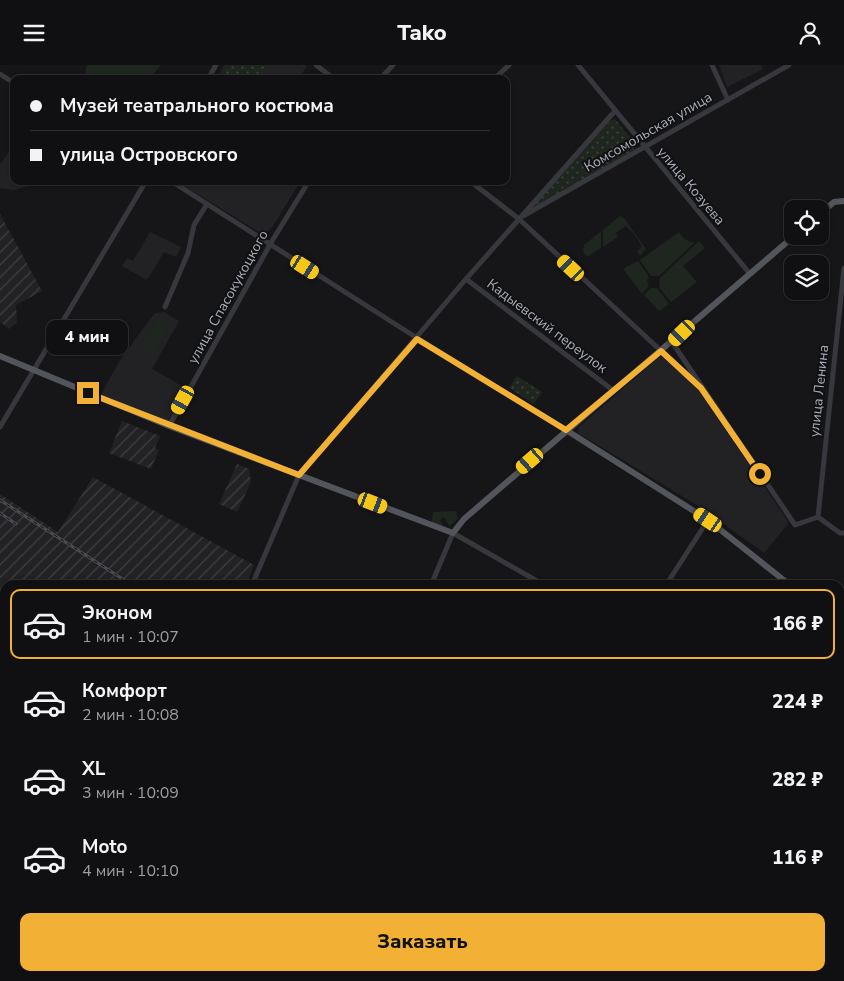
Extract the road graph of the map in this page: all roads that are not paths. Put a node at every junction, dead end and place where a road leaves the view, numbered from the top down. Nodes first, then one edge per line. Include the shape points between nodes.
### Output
1 (316, 65) edge
2 (393, 65) edge
3 (509, 65) edge
4 (578, 65) edge
5 (712, 65) edge
6 (789, 65) edge
7 (329, 75) edge
8 (384, 75) edge
9 (498, 75) edge
10 (728, 100) junction
11 (614, 112) junction
12 (644, 148) junction
13 (144, 185) edge
14 (177, 185) edge
15 (306, 185) edge
16 (475, 185) edge
17 (844, 201) edge
18 (207, 204) junction
19 (829, 206) edge
20 (518, 219) junction
21 (269, 245) junction
22 (784, 245) edge
23 (844, 268) edge
24 (750, 274) junction
25 (466, 279) junction
26 (165, 307) dead end
27 (417, 339) junction
28 (672, 343) junction
29 (661, 351) junction
30 (0, 356) edge
31 (35, 371) junction
32 (701, 388) junction
33 (614, 391) junction
34 (169, 426) junction
35 (0, 427) edge
36 (566, 430) junction
37 (299, 475) junction
38 (818, 517) junction
39 (708, 520) junction
40 (454, 533) junction
41 (844, 533) edge
42 (254, 580) edge
43 (433, 580) edge
44 (535, 580) edge
45 (669, 580) edge
46 (777, 580) edge

1 - 7 street
2 - 8 street
3 - 9 street
4 - 11 street, улица Козуева
5 - 10 street
6 - 10 street, Комсомольская улица
10 - 12 street, Комсомольская улица
11 - 12 street, улица Козуева
11 - 20 street, Комсомольская улица
12 - 20 street, Комсомольская улица
12 - 24 street, улица Козуева
13 - 31 street
14 - 18 street
15 - 21 street, улица Спасокукоцкого
16 - 20 street
17 - 19 main road
18 - 21 street
18 - 26 street via 194,225 188,253
20 - 25 street, Комсомольская улица
20 - 29 street
21 - 27 street
21 - 34 street, улица Спасокукоцкого
22 - 24 main road
23 - 38 street, улица Ленина
24 - 28 main road
25 - 27 street, Комсомольская улица
25 - 33 street, Кадыевский переулок
27 - 36 street
27 - 37 street, Комсомольская улица
28 - 29 main road
28 - 32 street
29 - 32 street
29 - 33 main road
30 - 31 main road
31 - 34 main road
31 - 35 street
32 - 38 street via 795,525
33 - 36 main road
34 - 37 main road
36 - 39 main road
36 - 40 main road via 464,519
37 - 40 main road
37 - 42 street, Комсомольская улица
38 - 41 street
39 - 45 street
39 - 46 main road
40 - 43 street
40 - 44 street

